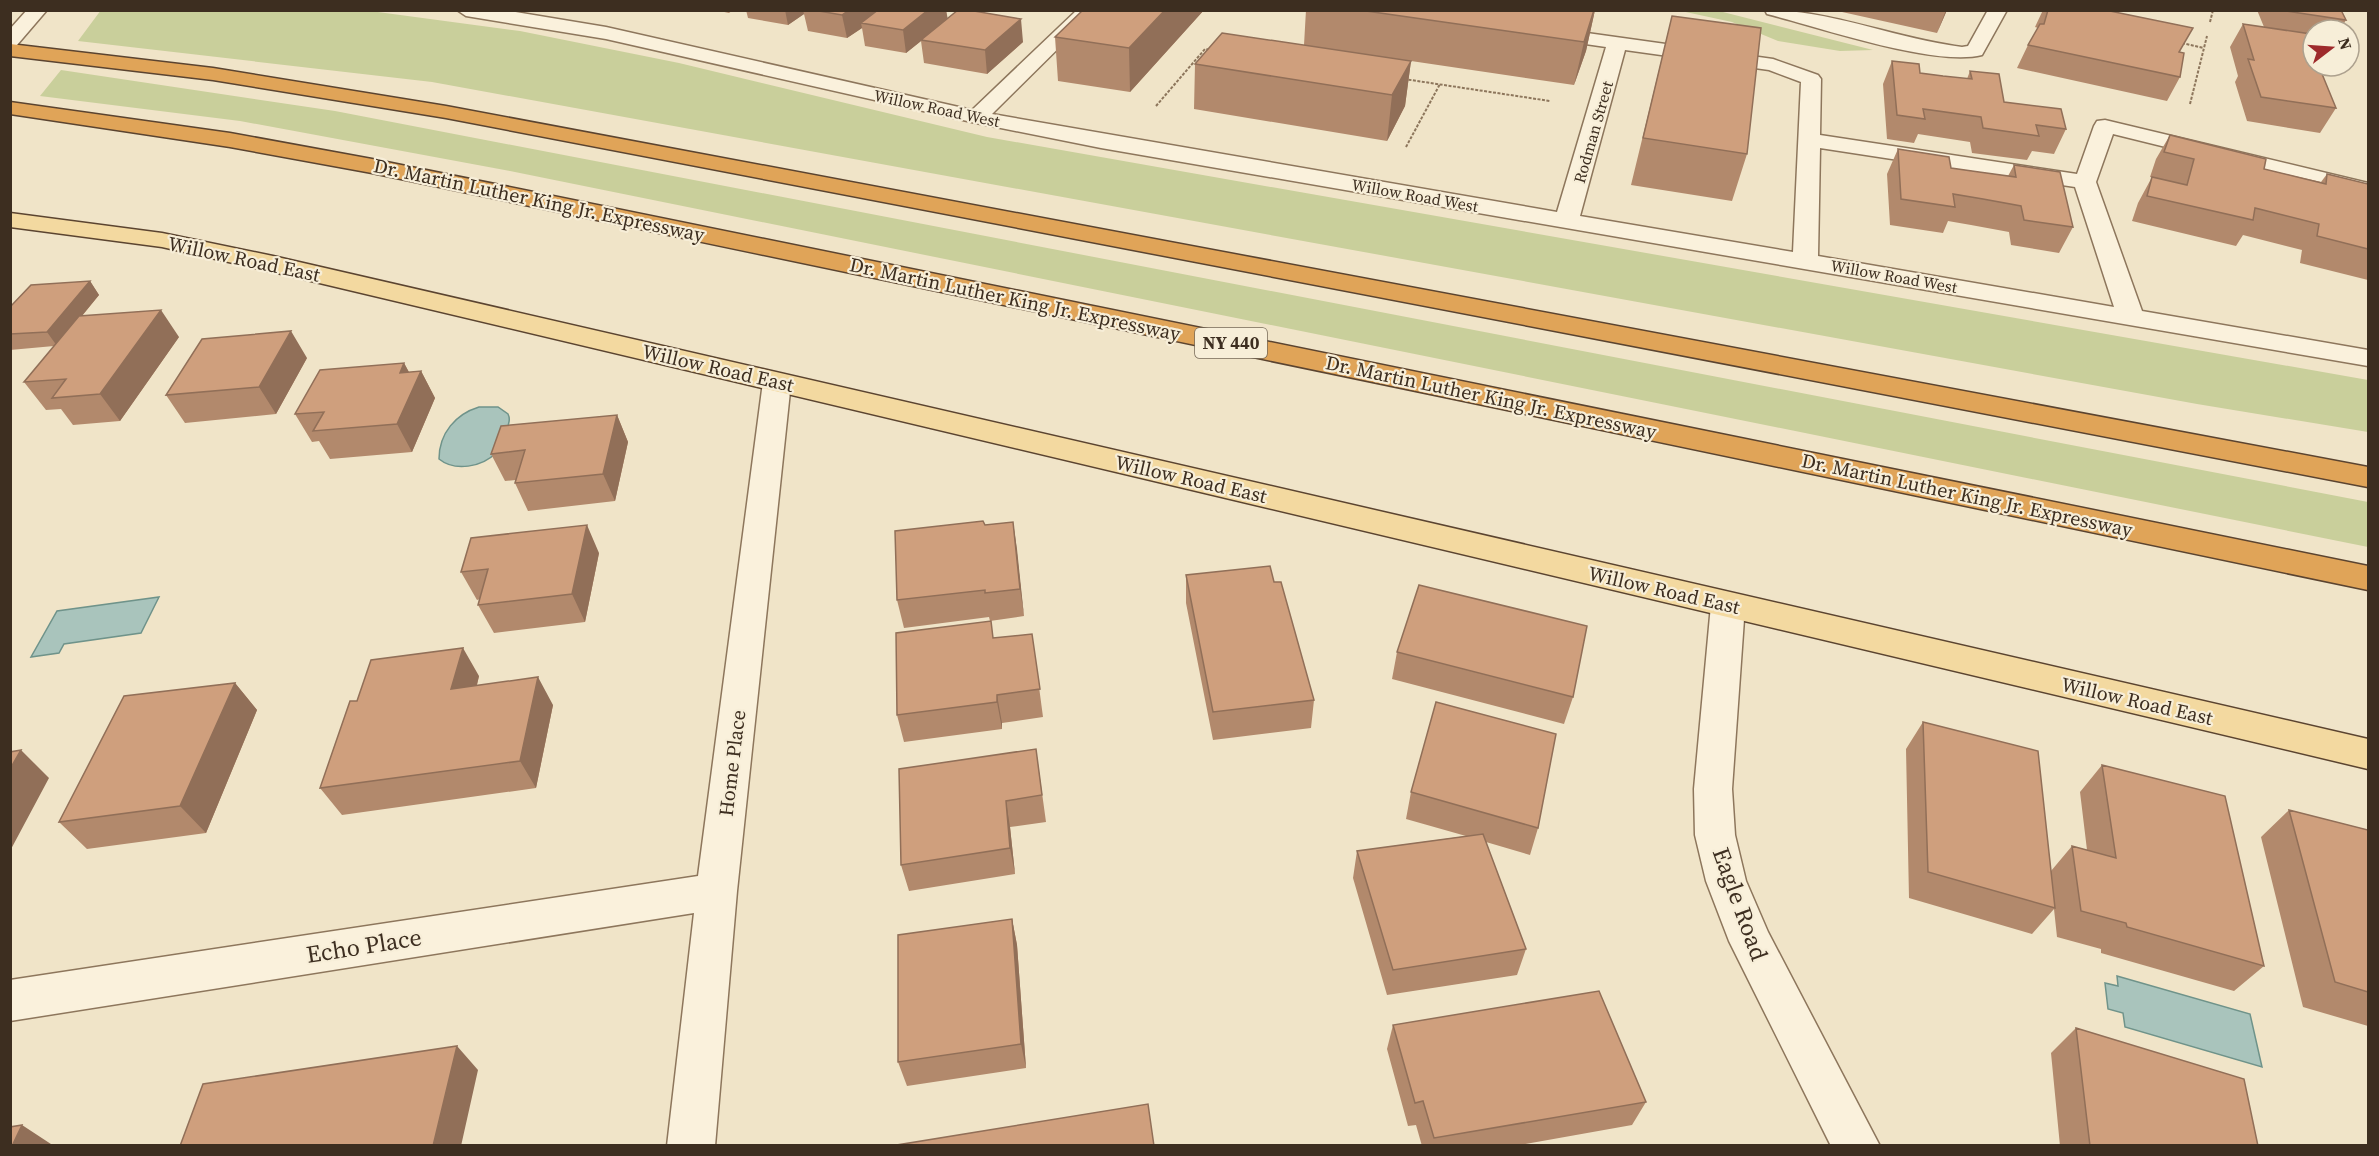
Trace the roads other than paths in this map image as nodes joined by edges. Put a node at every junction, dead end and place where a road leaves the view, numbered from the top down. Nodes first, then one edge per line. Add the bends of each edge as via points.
1 (38, 10) edge
2 (466, 10) edge
3 (1088, 10) edge
4 (1774, 10) edge
5 (1998, 10) edge
6 (1524, 31) edge
7 (10, 41) edge
8 (1617, 43) junction
9 (10, 50) edge
10 (10, 108) edge
11 (976, 117) junction
12 (1808, 140) junction
13 (2085, 182) junction
14 (2368, 190) edge
15 (10, 220) edge
16 (1567, 220) junction
17 (1805, 261) junction
18 (2131, 317) junction
19 (2368, 358) edge
20 (777, 382) junction
21 (2368, 477) edge
22 (2368, 578) edge
23 (1728, 605) junction
24 (2368, 754) edge
25 (717, 891) junction
26 (10, 1001) edge
27 (691, 1146) edge
28 (1856, 1146) edge

1 - 7 street
2 - 11 street, Willow Road West via 673,47
3 - 11 street
4 - 5 street via 1922,48 1962,53 1975,51
6 - 8 street
8 - 12 street via 1773,65 1811,79
8 - 16 street, Rodman Street
9 - 21 highway via 301,87 446,112
10 - 22 highway, Dr. Martin Luther King Jr. Expressway / NY 440 via 372,165
11 - 16 street, Willow Road West
12 - 13 street
12 - 17 street
13 - 14 street via 2105,126
13 - 18 street
15 - 20 main road, Willow Road East via 162,240
16 - 17 street, Willow Road West
17 - 18 street, Willow Road West
18 - 19 street, Willow Road West
20 - 23 main road, Willow Road East
20 - 25 street, Home Place
23 - 24 main road, Willow Road East
23 - 28 street, Eagle Road via 1713,789 1714,835 1726,881 1750,941
25 - 26 street, Echo Place
25 - 27 street, Home Place

